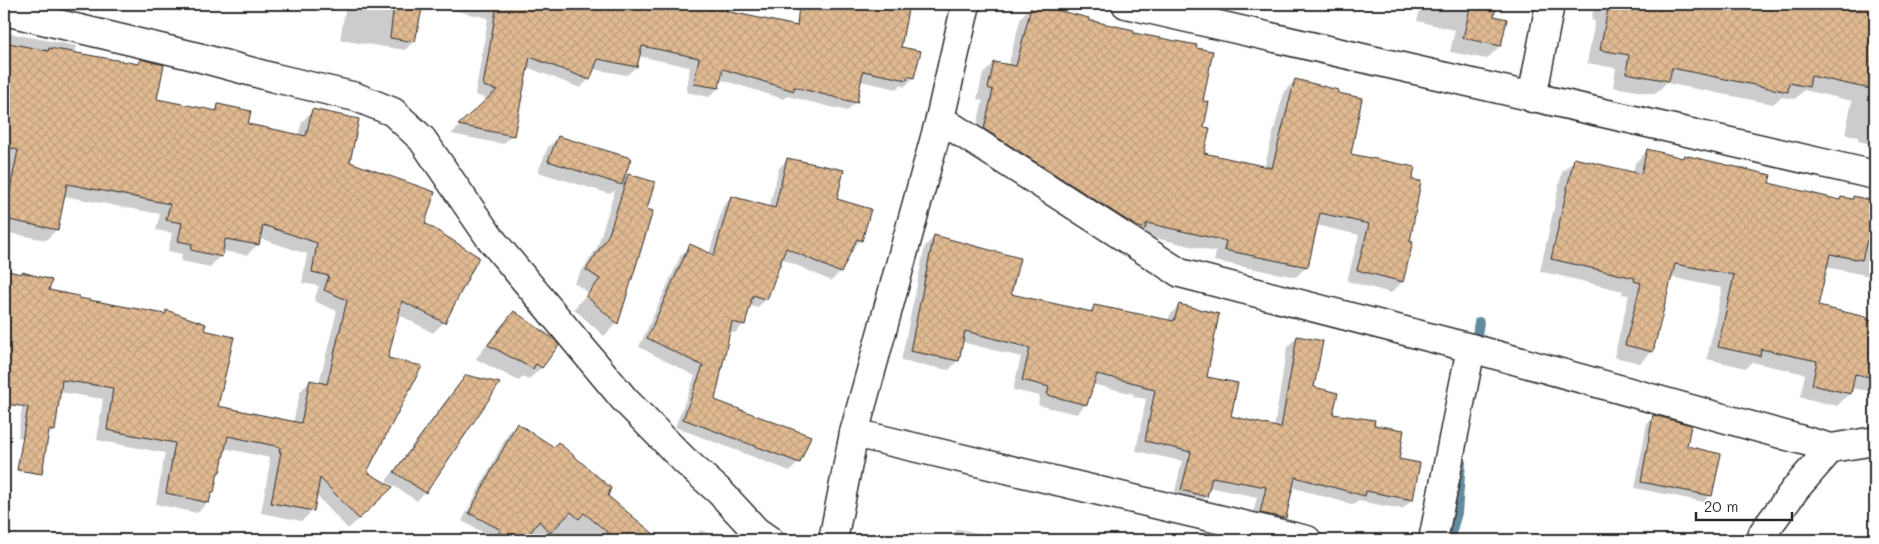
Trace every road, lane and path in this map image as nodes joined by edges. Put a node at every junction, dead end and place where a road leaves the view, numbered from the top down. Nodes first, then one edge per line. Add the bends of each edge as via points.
1 (966, 4) edge
2 (1126, 4) edge
3 (1550, 4) edge
4 (4, 10) edge
5 (1532, 98) junction
6 (940, 119) junction
7 (1875, 176) edge
8 (1471, 348) junction
9 (854, 433) junction
10 (1875, 441) edge
11 (1830, 448) junction
12 (769, 540) edge
13 (833, 540) edge
14 (1307, 540) edge
15 (1433, 540) edge
16 (1761, 540) edge

1 - 6 street
2 - 5 street
3 - 5 street
4 - 12 street via 356,97 392,112 422,139 490,238 624,400 756,531
5 - 7 street
6 - 8 street via 1180,273
6 - 9 street
8 - 11 street
8 - 15 street
9 - 13 street
9 - 14 street
10 - 11 street
11 - 16 street via 1796,488

